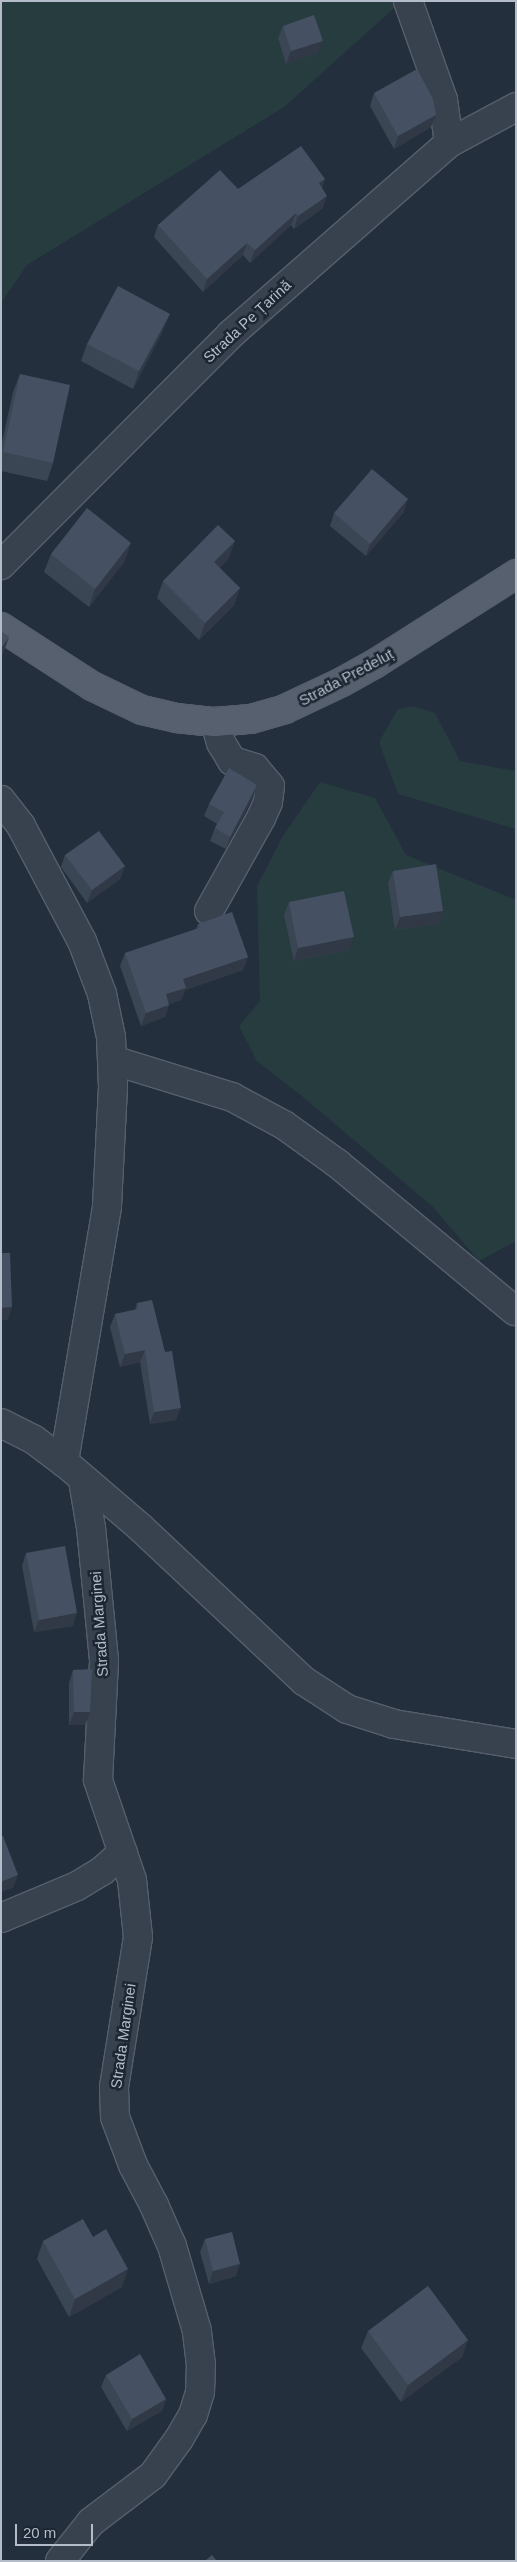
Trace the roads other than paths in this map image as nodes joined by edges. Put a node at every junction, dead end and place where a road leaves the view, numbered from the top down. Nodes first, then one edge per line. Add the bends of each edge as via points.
1 (408, 1) edge
2 (516, 107) edge
3 (449, 143) junction
4 (1, 565) edge
5 (516, 574) edge
6 (1, 627) edge
7 (215, 722) junction
8 (1, 800) edge
9 (209, 911) dead end
10 (112, 1060) junction
11 (515, 1311) edge
12 (1, 1423) edge
13 (73, 1471) junction
14 (516, 1744) edge
15 (123, 1852) junction
16 (1, 1918) edge
17 (60, 2561) edge

1 - 3 street via 443,100
2 - 3 street, Strada Pe Țarină
3 - 4 street, Strada Pe Țarină via 231,334
5 - 7 main road, Strada Predeluț via 376,664 316,696 250,719
6 - 7 main road, Strada Predeluț via 114,699 176,718
7 - 9 street via 221,743 232,761 255,768 270,786 261,818
8 - 10 street, Strada Marginei via 21,826 82,941 102,994 112,1037
10 - 11 street via 232,1097 284,1125 338,1164
10 - 13 street, Strada Marginei via 107,1208
12 - 13 street via 33,1439
13 - 14 street via 141,1528 304,1681 347,1709 394,1724
13 - 15 street, Strada Marginei via 91,1528 104,1660 98,1780
15 - 16 street via 102,1871 77,1886
15 - 17 street, Strada Marginei via 132,1880 138,1937 114,2087 115,2118 133,2165 172,2246 197,2331 200,2392 193,2415 153,2475 91,2522

